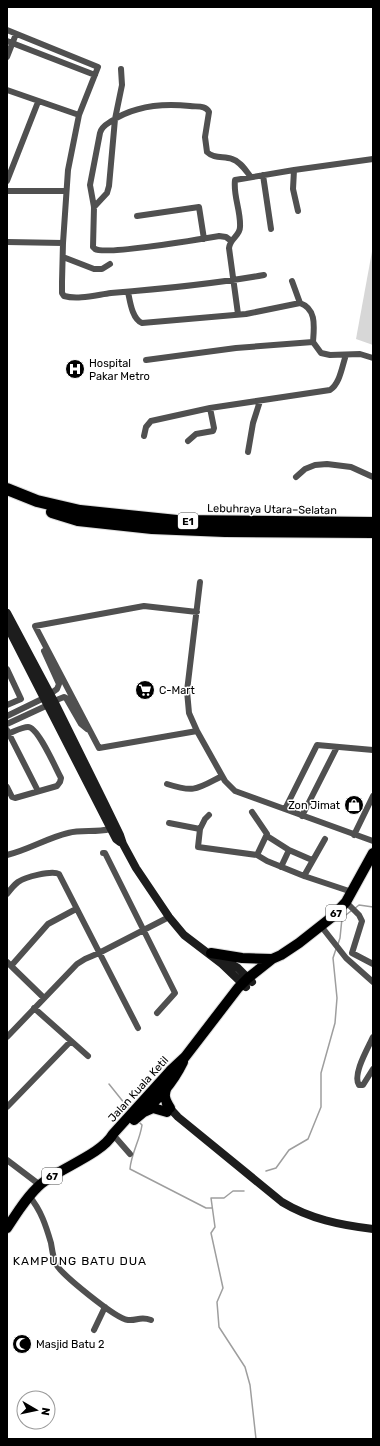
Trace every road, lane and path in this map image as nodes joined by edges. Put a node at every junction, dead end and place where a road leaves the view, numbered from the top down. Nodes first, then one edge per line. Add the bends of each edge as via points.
1 (7, 30) edge
2 (16, 34) junction
3 (10, 42) edge
4 (7, 57) edge
5 (121, 69) dead end
6 (95, 75) junction
7 (7, 90) edge
8 (38, 102) junction
9 (79, 115) junction
10 (115, 119) junction
11 (373, 159) edge
12 (294, 170) junction
13 (262, 175) junction
14 (251, 177) junction
15 (7, 181) edge
16 (7, 191) edge
17 (66, 191) junction
18 (94, 207) junction
19 (298, 211) dead end
20 (137, 216) dead end
21 (270, 229) dead end
22 (204, 238) junction
23 (230, 240) junction
24 (7, 242) edge
25 (63, 243) junction
26 (63, 257) junction
27 (110, 264) dead end
28 (264, 275) dead end
29 (233, 280) junction
30 (292, 281) dead end
31 (128, 292) junction
32 (300, 303) junction
33 (238, 314) junction
34 (313, 342) junction
35 (346, 355) junction
36 (373, 358) edge
37 (146, 360) dead end
38 (260, 401) junction
39 (210, 408) junction
40 (144, 436) dead end
41 (188, 441) dead end
42 (248, 452) dead end
43 (296, 477) dead end
44 (373, 477) edge
45 (7, 489) edge
46 (7, 498) edge
47 (373, 523) edge
48 (373, 532) edge
49 (200, 582) dead end
50 (196, 612) junction
51 (7, 613) edge
52 (7, 626) edge
53 (40, 636) junction
54 (7, 669) edge
55 (49, 700) junction
56 (7, 705) edge
57 (7, 716) edge
58 (7, 724) edge
59 (90, 731) junction
60 (8, 732) edge
61 (197, 732) junction
62 (337, 747) junction
63 (373, 750) edge
64 (222, 776) junction
65 (168, 784) dead end
66 (7, 787) edge
67 (38, 791) junction
68 (373, 796) edge
69 (285, 809) junction
70 (252, 812) dead end
71 (209, 815) dead end
72 (302, 816) junction
73 (169, 824) dead end
74 (110, 829) junction
75 (200, 829) junction
76 (354, 835) junction
77 (267, 836) junction
78 (325, 839) dead end
79 (373, 841) edge
80 (123, 844) junction
81 (289, 850) junction
82 (103, 853) dead end
83 (373, 854) edge
84 (257, 855) junction
85 (7, 856) edge
86 (312, 860) junction
87 (281, 867) junction
88 (304, 876) junction
89 (352, 892) junction
90 (7, 894) edge
91 (349, 904) junction
92 (76, 909) junction
93 (169, 917) junction
94 (321, 926) junction
95 (143, 930) junction
96 (201, 948) junction
97 (99, 953) junction
98 (352, 953) junction
99 (211, 954) junction
100 (345, 956) junction
101 (276, 957) junction
102 (9, 964) edge
103 (373, 964) edge
104 (247, 982) junction
105 (373, 982) edge
106 (44, 998) junction
107 (34, 1008) junction
108 (158, 1013) dead end
109 (138, 1028) dead end
110 (8, 1033) edge
111 (373, 1037) edge
112 (71, 1041) junction
113 (88, 1056) dead end
114 (185, 1057) junction
115 (373, 1069) edge
116 (167, 1087) junction
117 (153, 1097) junction
118 (7, 1107) edge
119 (168, 1110) junction
120 (139, 1113) junction
121 (113, 1139) junction
122 (130, 1154) dead end
123 (7, 1160) edge
124 (40, 1185) junction
125 (29, 1196) junction
126 (7, 1228) edge
127 (373, 1229) edge
128 (105, 1307) junction
129 (151, 1320) dead end
130 (94, 1330) dead end

1 - 2 street
2 - 3 street
2 - 6 street via 98,67
3 - 4 street
3 - 6 street
5 - 10 street via 121,94
6 - 9 street
7 - 8 street
8 - 9 street
8 - 15 street
9 - 17 street
10 - 14 street via 135,110 158,105 206,108 209,112 205,137 207,152 213,156 235,160
10 - 18 street via 108,190
10 - 18 street via 102,128 100,133 90,185
11 - 12 street
12 - 13 street
12 - 19 street via 293,189
13 - 14 street
13 - 21 street
14 - 23 street via 235,180 234,193 240,227 239,233
16 - 17 street
17 - 25 street
18 - 22 street via 93,247 97,251
20 - 22 street via 199,208
22 - 23 street via 223,236
23 - 29 street
24 - 25 street
25 - 26 street
26 - 27 street via 98,270
26 - 31 street via 64,296
28 - 29 street
29 - 31 street
29 - 33 street
30 - 32 street
31 - 33 street via 134,314 142,323
32 - 33 street
32 - 34 street via 312,314
34 - 35 street via 321,353
34 - 37 street via 236,348
35 - 36 street via 360,354
35 - 38 street via 332,389
38 - 39 street
38 - 42 street
39 - 40 street via 151,421
39 - 41 street via 213,431 196,434
43 - 44 street via 310,467 327,464 351,467
45 - 47 highway, Lebuhraya Utara–Selatan / E1 via 37,501 80,511 170,520
46 - 48 highway, Lebuhraya Utara–Selatan / E1 via 78,520 152,528
49 - 50 street
50 - 53 street via 140,607 35,626
50 - 61 street via 187,691 189,713
51 - 55 main road
52 - 55 main road
53 - 55 street via 41,644 59,684
53 - 59 street
54 - 56 street via 21,699
55 - 57 street
55 - 58 street
55 - 59 street via 66,698 81,724
55 - 74 main road
55 - 80 main road via 107,808
59 - 61 street via 99,748
60 - 67 street
60 - 67 street via 28,727 33,729 39,735 61,778 57,786
61 - 64 street
62 - 63 street
62 - 69 street via 317,745
62 - 72 street
64 - 65 street via 194,790
64 - 69 street via 235,791
66 - 67 street via 15,798
68 - 76 street
69 - 72 street
70 - 77 street
71 - 75 street
72 - 76 street
73 - 75 street
74 - 80 main road via 116,839
74 - 85 street via 100,832 67,833
75 - 84 street via 198,847
76 - 79 street
77 - 81 street
77 - 84 street
78 - 86 street
80 - 93 main road
81 - 86 street
81 - 87 street
82 - 95 street
83 - 89 main road, Jalan Kuala Ketil / 67
84 - 87 street
86 - 88 street
87 - 88 street
88 - 89 street
89 - 91 main road, Jalan Kuala Ketil / 67
90 - 92 street via 25,878 56,873 59,874
91 - 94 main road, Jalan Kuala Ketil / 67
91 - 98 street via 359,915 362,923
92 - 97 street
92 - 102 street via 48,924
93 - 95 street
93 - 96 main road via 184,935
94 - 100 street
94 - 101 main road, Jalan Kuala Ketil / 67
95 - 97 street
95 - 108 street via 175,994
96 - 99 main road
96 - 104 main road
97 - 106 street via 77,964
97 - 109 street
98 - 100 street
98 - 103 street
99 - 101 main road via 242,958
99 - 104 main road via 238,968
100 - 105 street
101 - 104 main road, Jalan Kuala Ketil / 67 via 279,958
102 - 106 street
104 - 114 main road, Jalan Kuala Ketil / 67 via 221,1010
106 - 107 street
107 - 110 street
107 - 112 street
111 - 115 street via 358,1074 359,1085 363,1085
112 - 113 street
112 - 118 street
114 - 116 main road, Jalan Kuala Ketil / 67 via 176,1076
114 - 117 main road, Jalan Kuala Ketil / 67 via 170,1071
116 - 117 main road, Jalan Kuala Ketil / 67
116 - 119 main road via 164,1097
117 - 119 main road
117 - 120 main road, Jalan Kuala Ketil / 67
119 - 120 main road via 153,1108
119 - 127 main road via 282,1202 317,1219
120 - 121 main road, Jalan Kuala Ketil / 67 via 113,1134
121 - 122 street
121 - 124 main road, Jalan Kuala Ketil / 67
123 - 124 street
124 - 125 main road, Jalan Kuala Ketil / 67
125 - 126 main road, Jalan Kuala Ketil / 67
125 - 128 street via 42,1214 55,1263
128 - 129 street via 115,1315 128,1320
128 - 130 street

